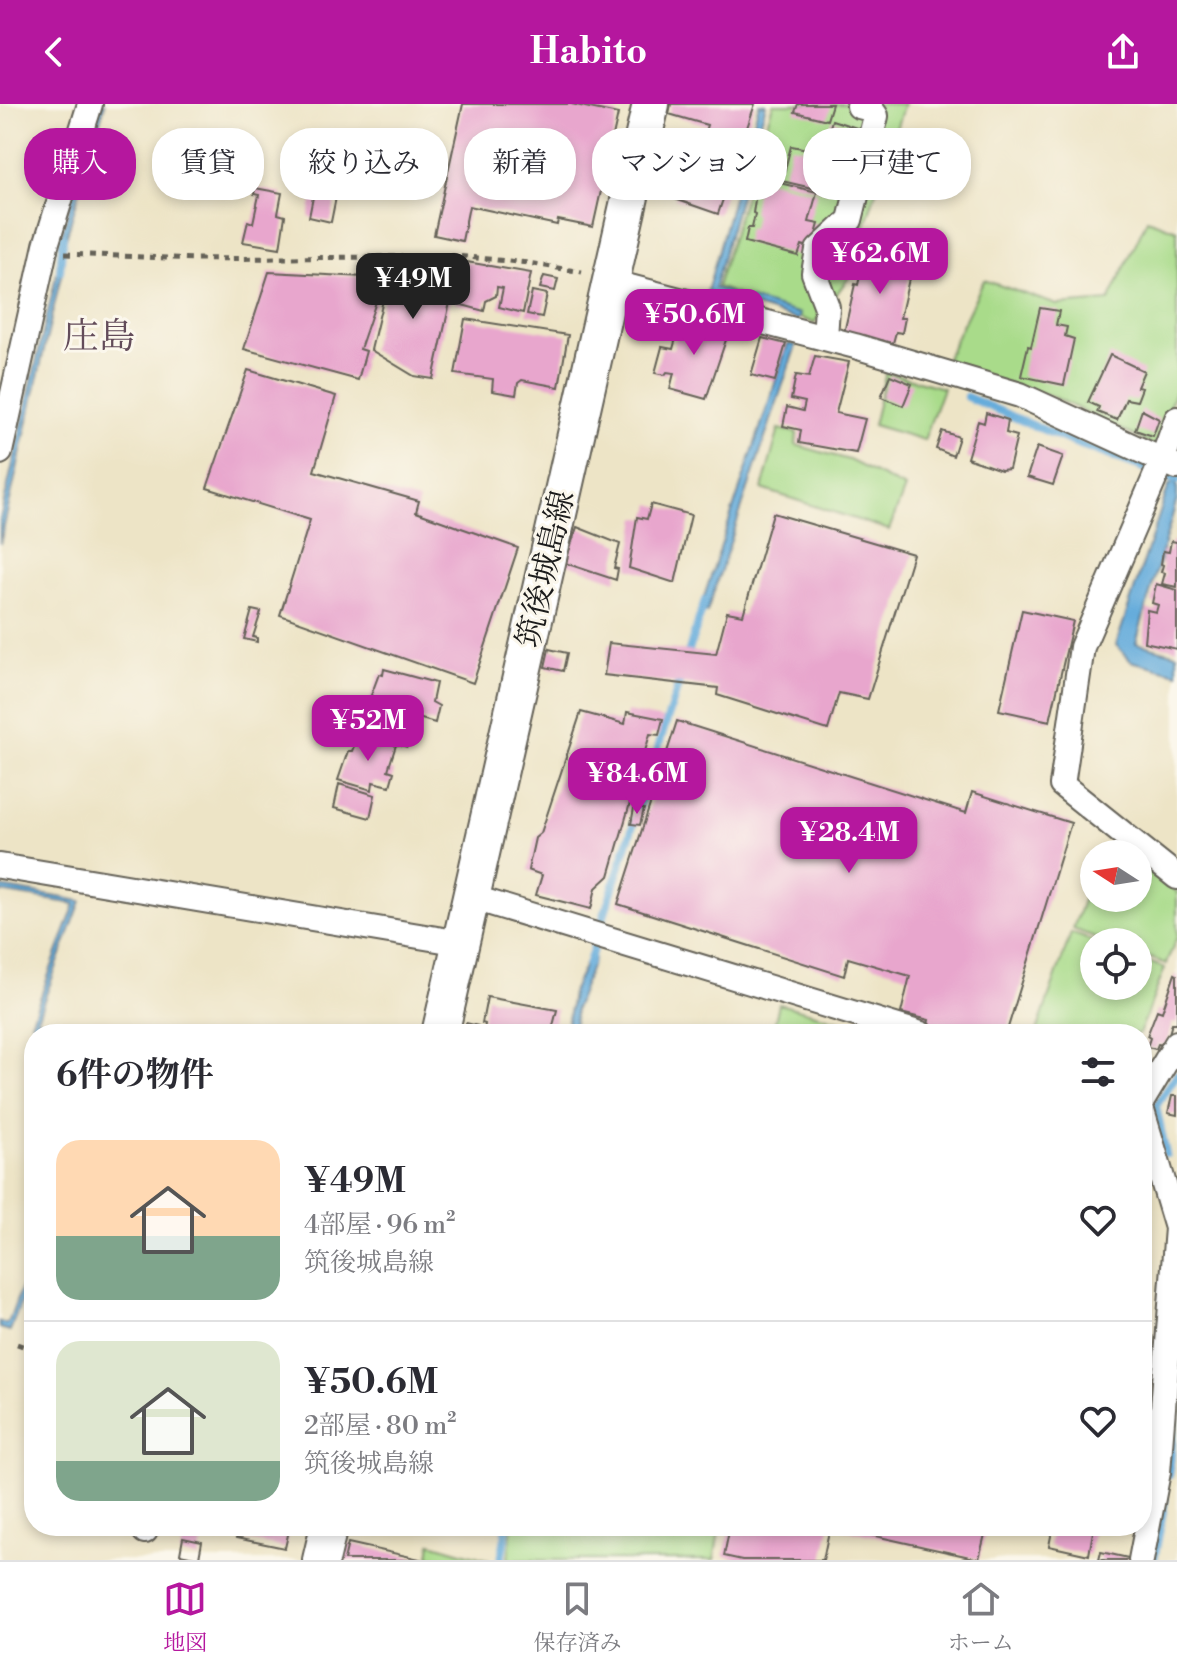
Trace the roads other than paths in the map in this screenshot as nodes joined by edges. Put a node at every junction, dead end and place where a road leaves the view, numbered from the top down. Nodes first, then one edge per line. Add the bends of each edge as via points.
1 (90, 104) edge
2 (651, 104) edge
3 (859, 106) dead end
4 (611, 280) junction
5 (825, 338) junction
6 (1177, 419) edge
7 (0, 452) edge
8 (1169, 464) edge
9 (0, 866) edge
10 (1177, 877) edge
11 (471, 897) junction
12 (461, 943) junction
13 (442, 1024) edge
14 (888, 1024) edge
15 (1177, 1043) edge
16 (1152, 1084) edge
17 (1152, 1144) edge
18 (1152, 1489) edge
19 (327, 1536) edge
20 (1144, 1536) edge
21 (321, 1560) edge
22 (1141, 1560) edge

1 - 7 street via 44,253
2 - 4 main road, 筑後城島線
3 - 5 street via 876,116 850,220 818,250 814,273 827,307
4 - 5 street
4 - 11 main road, 筑後城島線
5 - 8 street via 1020,395
6 - 8 street
8 - 10 street via 1082,647 1062,785
9 - 12 street
11 - 12 main road, 筑後城島線
11 - 14 street
12 - 13 main road, 筑後城島線
15 - 16 street
17 - 18 street via 1177,1228 1158,1472
19 - 21 main road
20 - 22 street

